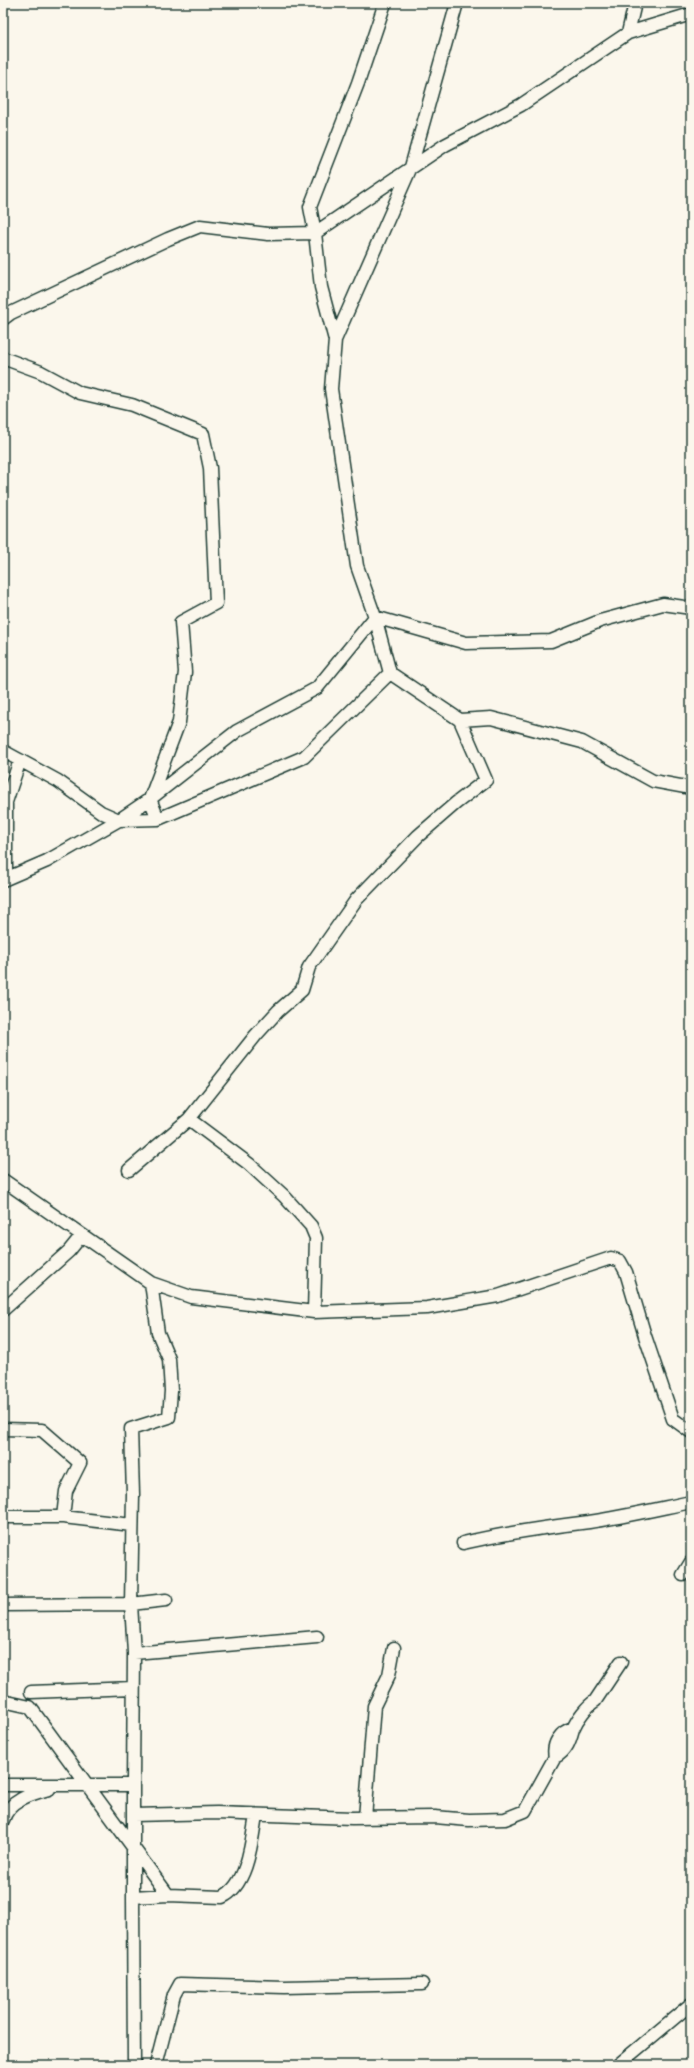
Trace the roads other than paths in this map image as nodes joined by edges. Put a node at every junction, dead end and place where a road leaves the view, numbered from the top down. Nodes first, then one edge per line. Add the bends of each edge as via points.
1 (385, 3) edge
2 (457, 3) edge
3 (635, 3) edge
4 (691, 14) edge
5 (628, 33) junction
6 (411, 167) junction
7 (315, 233) junction
8 (3, 319) edge
9 (335, 340) junction
10 (3, 358) edge
11 (691, 608) edge
12 (375, 617) junction
13 (390, 673) junction
14 (460, 720) junction
15 (3, 751) edge
16 (20, 760) junction
17 (691, 788) edge
18 (150, 799) junction
19 (158, 819) junction
20 (119, 820) junction
21 (4, 880) edge
22 (189, 1119) junction
23 (129, 1170) dead end
24 (3, 1180) edge
25 (82, 1235) junction
26 (151, 1283) junction
27 (3, 1310) edge
28 (314, 1312) junction
29 (3, 1429) edge
30 (691, 1432) edge
31 (691, 1502) edge
32 (3, 1517) edge
33 (63, 1517) junction
34 (132, 1525) junction
35 (463, 1543) dead end
36 (691, 1562) edge
37 (682, 1574) dead end
38 (166, 1600) dead end
39 (130, 1604) junction
40 (3, 1605) edge
41 (317, 1637) dead end
42 (394, 1648) dead end
43 (134, 1653) junction
44 (621, 1662) dead end
45 (133, 1688) junction
46 (31, 1692) dead end
47 (3, 1701) edge
48 (3, 1785) edge
49 (61, 1785) junction
50 (133, 1785) junction
51 (88, 1786) junction
52 (133, 1815) junction
53 (256, 1815) junction
54 (365, 1818) junction
55 (3, 1820) edge
56 (134, 1849) junction
57 (168, 1895) junction
58 (133, 1897) junction
59 (422, 1984) dead end
60 (691, 2004) edge
61 (134, 2065) edge
62 (156, 2065) edge
63 (618, 2065) edge

1 - 7 street via 358,83 310,207
2 - 6 street
3 - 5 street
4 - 5 street
5 - 6 street via 521,105 445,145
6 - 7 street
6 - 9 street
7 - 8 street via 268,234 200,226 142,251
7 - 9 street via 322,287
9 - 12 street via 331,389 357,566
10 - 18 street via 41,372 80,393 132,405 203,434 210,468 216,604 181,622 185,672 179,722
11 - 12 street via 663,604 600,621 551,641 466,643
12 - 13 street
12 - 18 street via 317,688 237,731
13 - 14 street
13 - 19 street via 304,757
14 - 17 street via 491,718 582,742 652,781
14 - 22 street via 486,780 418,836 356,900 310,967 302,990 256,1035
15 - 16 street
16 - 20 street via 58,781 101,812
16 - 21 street via 6,802
18 - 19 street
18 - 20 street
19 - 20 street
20 - 21 street via 47,862
22 - 23 street
22 - 28 street via 249,1164 284,1196 311,1226 316,1238
24 - 25 street
25 - 26 street
25 - 27 street via 69,1251
26 - 28 street via 191,1297
26 - 34 street via 158,1333 169,1359 171,1391 169,1416 131,1429
28 - 30 street via 427,1308 498,1296 611,1258 620,1261 626,1272 673,1419
29 - 33 street via 42,1430 80,1463 66,1491
31 - 35 street
32 - 33 street
33 - 34 street
34 - 39 street
36 - 37 street
38 - 39 street
39 - 40 street
39 - 43 street
41 - 43 street
42 - 54 street via 389,1675 374,1706
43 - 45 street
44 - 54 street via 573,1728 573,1736 556,1757 525,1810 505,1819
45 - 46 street
45 - 50 street
47 - 51 street via 30,1707
48 - 49 street
49 - 51 street
49 - 55 street via 24,1796 5,1812
50 - 51 street
50 - 52 street
51 - 56 street
52 - 53 street
52 - 56 street
53 - 54 street
53 - 57 street via 246,1866 227,1895
56 - 57 street
56 - 58 street
57 - 58 street
58 - 61 street
59 - 62 street via 284,1987 180,1984 174,1995
60 - 63 street

